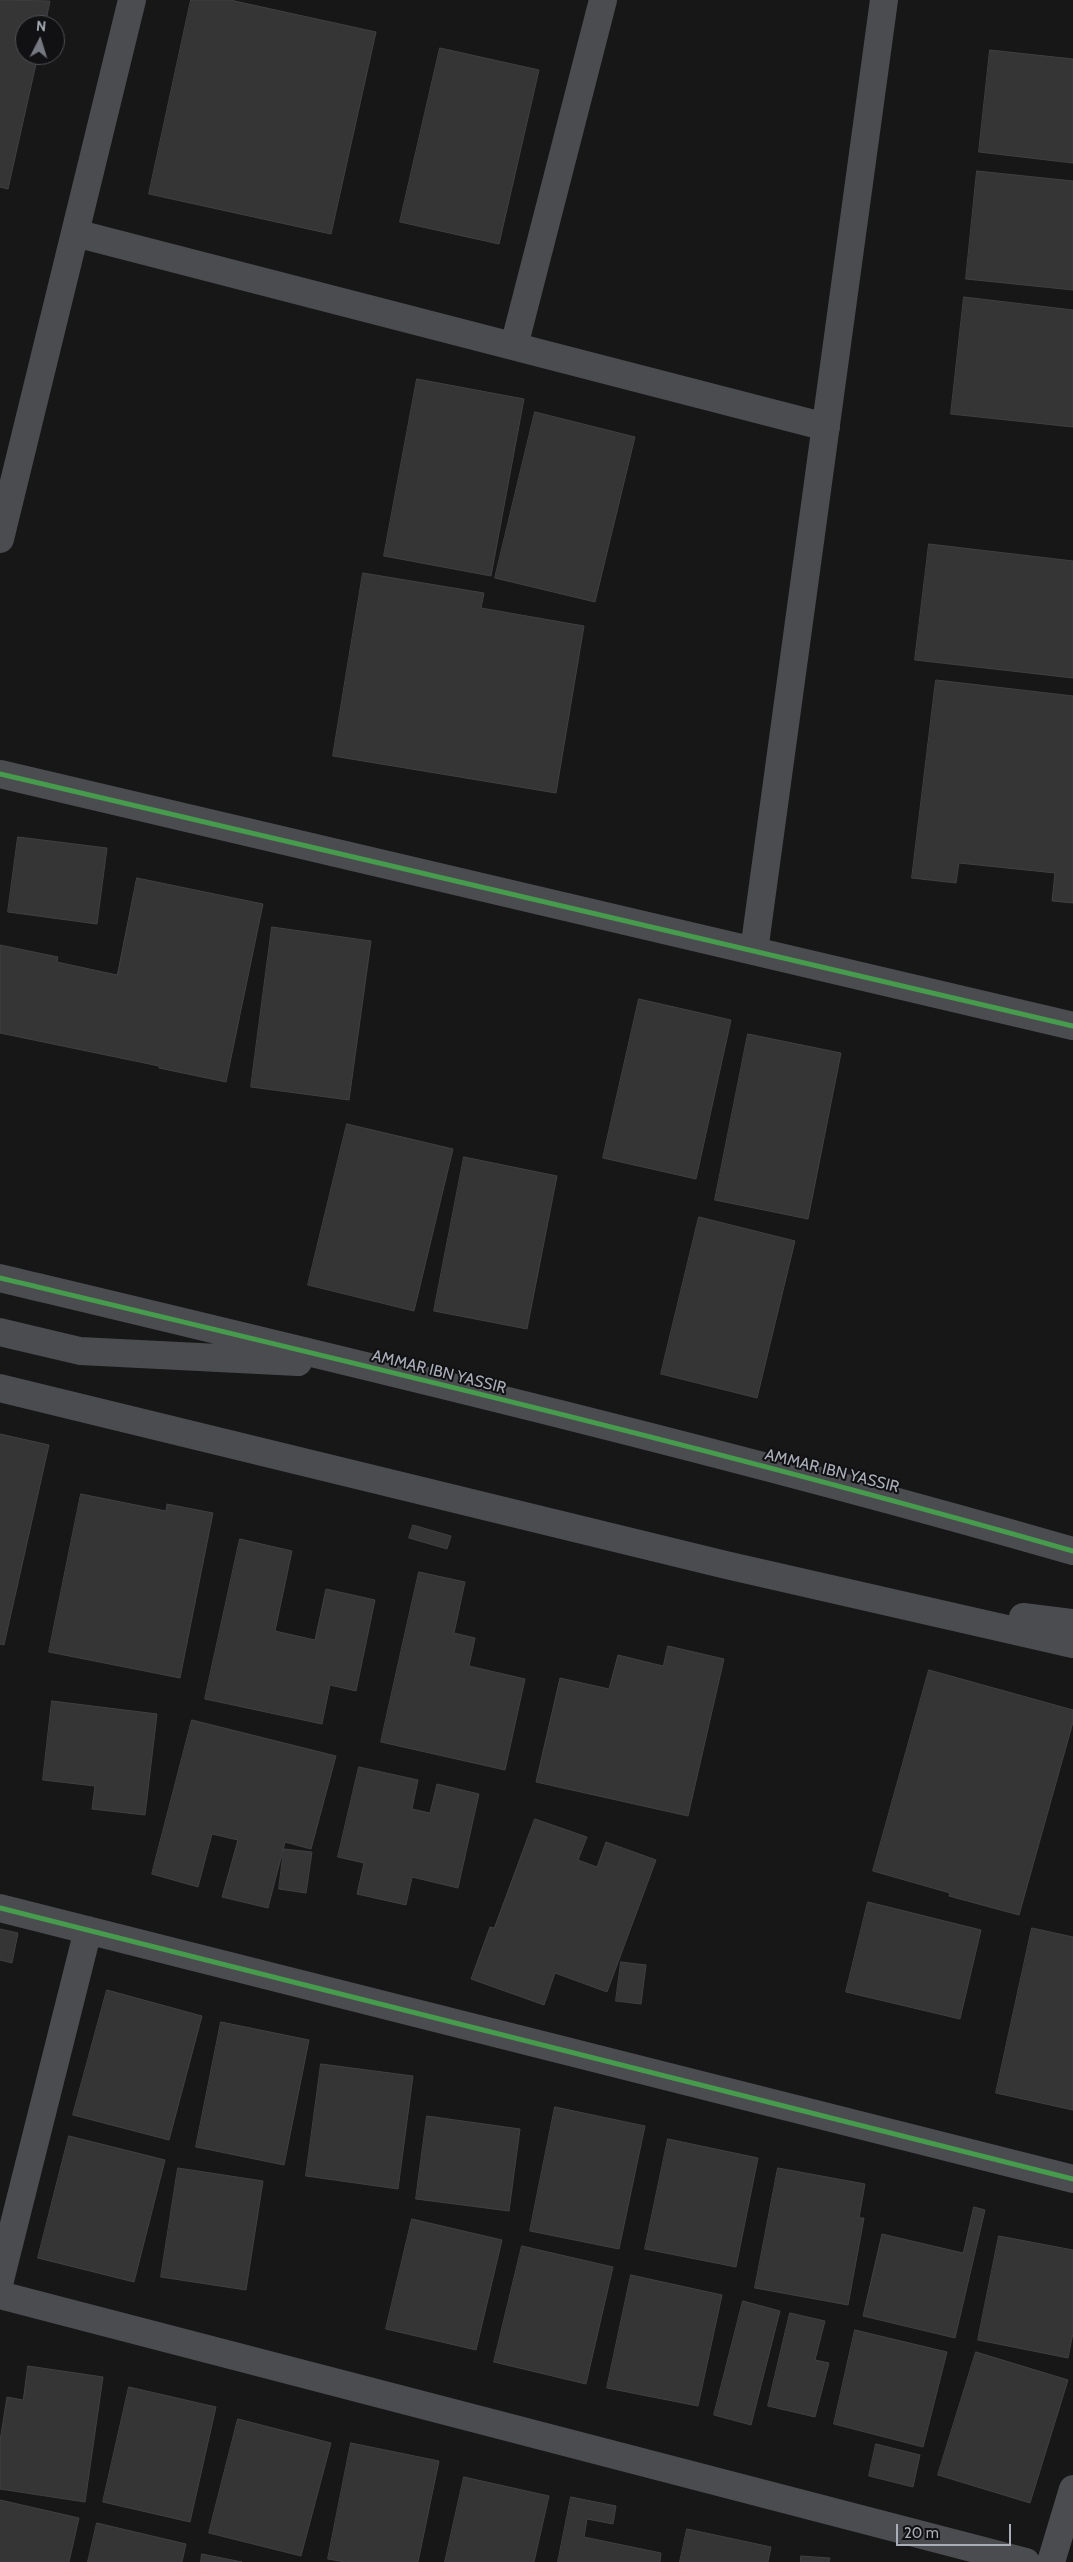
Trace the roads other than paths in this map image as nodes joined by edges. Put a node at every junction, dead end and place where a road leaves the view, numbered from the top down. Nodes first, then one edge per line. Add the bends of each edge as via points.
1 (132, 0) edge
2 (603, 0) edge
3 (884, 0) edge
4 (75, 233) junction
5 (514, 346) junction
6 (826, 427) junction
7 (0, 539) edge
8 (0, 774) edge
9 (754, 951) junction
10 (1073, 1026) edge
11 (0, 1278) edge
12 (0, 1332) edge
13 (362, 1366) junction
14 (0, 1388) edge
15 (1073, 1552) edge
16 (861, 1596) junction
17 (1073, 1623) edge
18 (1073, 1644) edge
19 (0, 1908) edge
20 (88, 1930) junction
21 (1073, 2179) edge
22 (0, 2280) edge
23 (0, 2295) edge
24 (1073, 2489) edge
25 (1026, 2562) edge
26 (1051, 2562) edge

1 - 4 street
2 - 5 street
3 - 6 street
4 - 5 street
4 - 7 street
5 - 6 street
6 - 9 street
8 - 9 street
9 - 10 street
11 - 13 street, AMMAR IBN YASSIR
12 - 13 street via 80,1351
13 - 15 street, AMMAR IBN YASSIR via 888,1498
14 - 16 street via 726,1566
16 - 17 street
16 - 18 street
19 - 20 street
20 - 21 street
20 - 22 street
23 - 25 street
24 - 26 street

